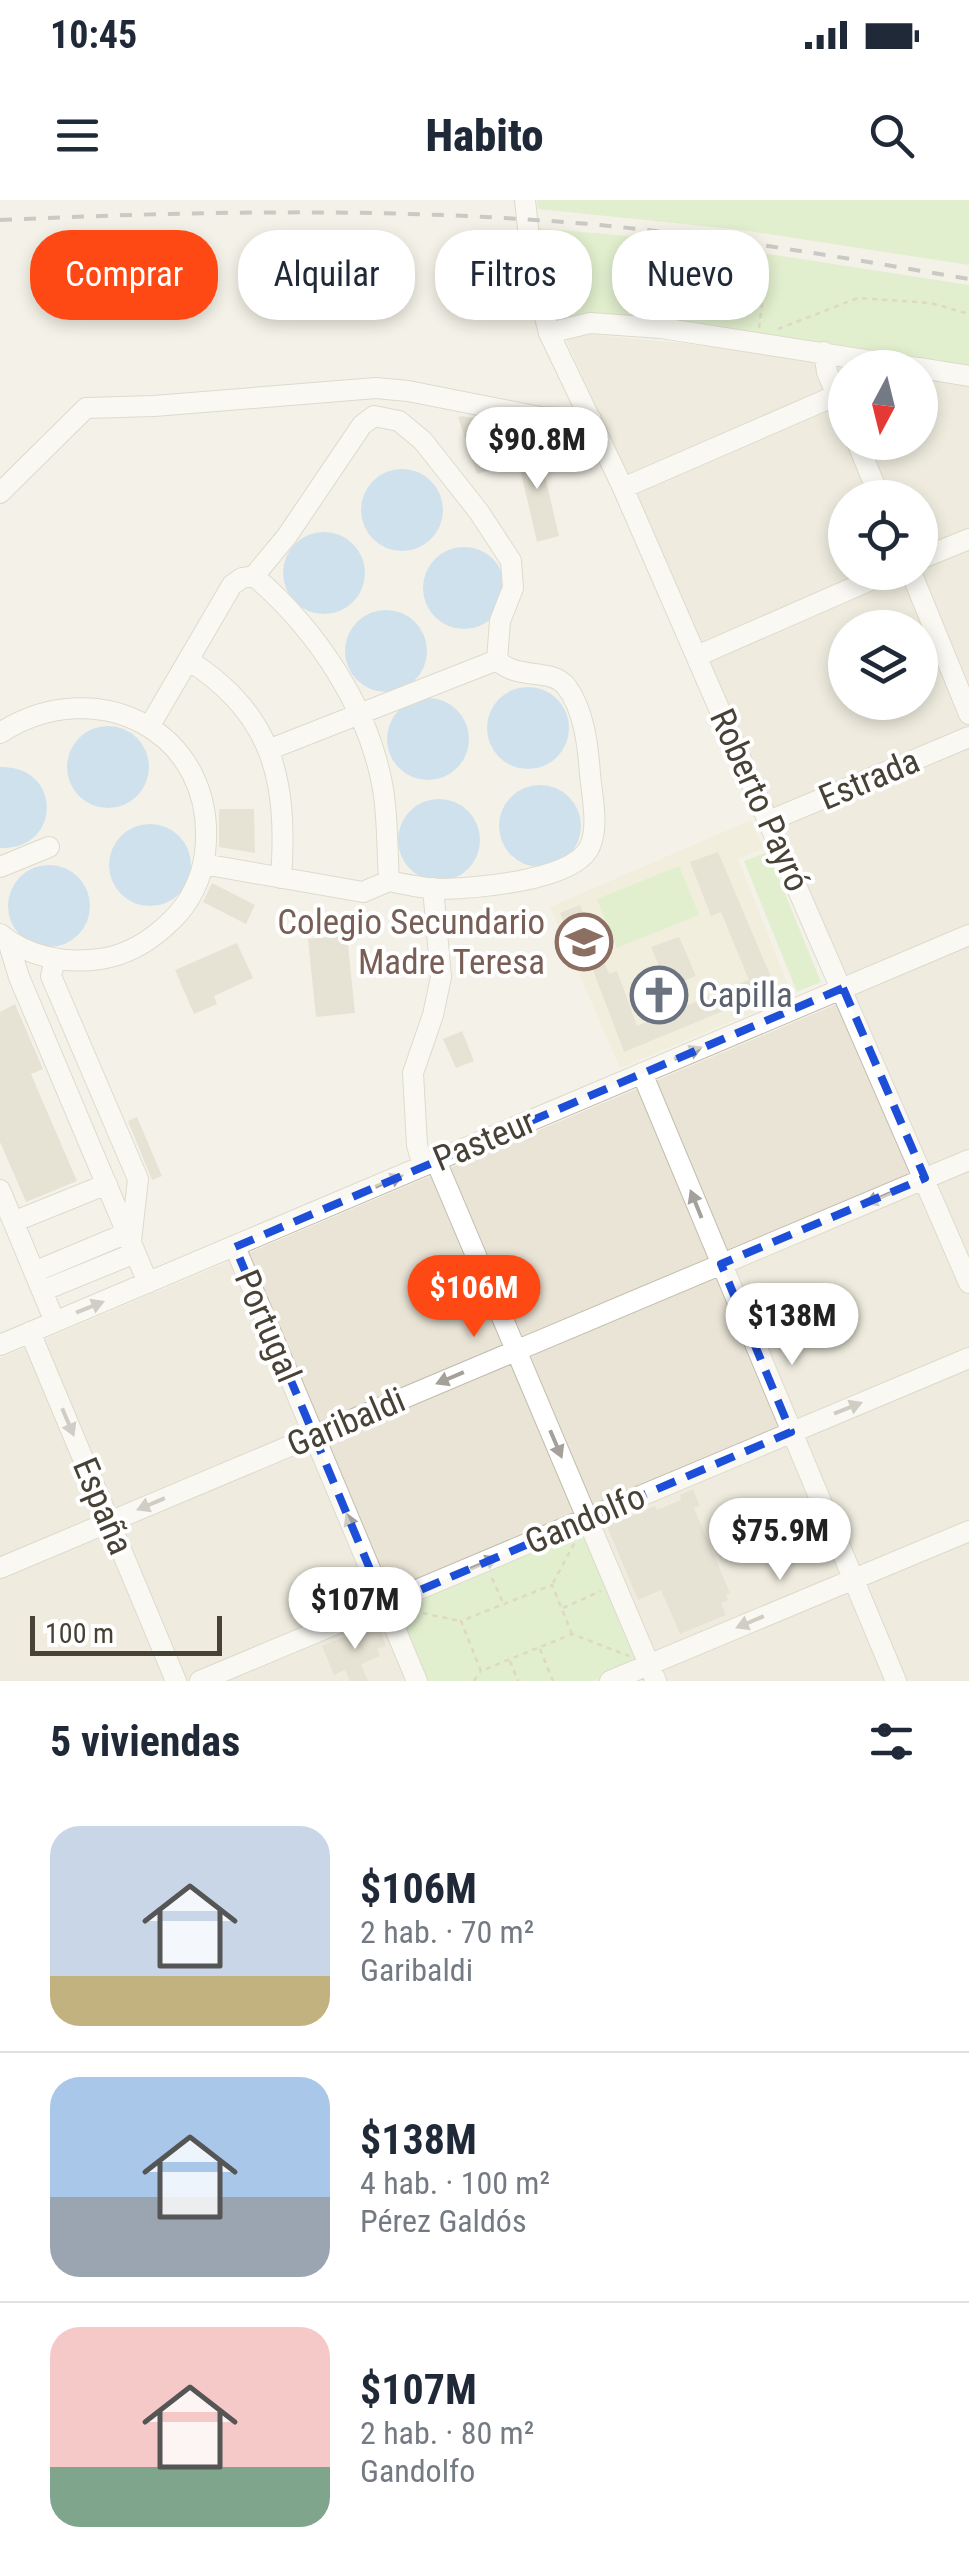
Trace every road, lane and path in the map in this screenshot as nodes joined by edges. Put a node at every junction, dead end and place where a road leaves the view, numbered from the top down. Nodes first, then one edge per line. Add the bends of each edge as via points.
1 (524, 200) edge
2 (969, 314) edge
3 (759, 320) edge
4 (546, 327) junction
5 (768, 331) dead end
6 (774, 331) dead end
7 (824, 352) junction
8 (828, 353) edge
9 (828, 364) edge
10 (938, 371) edge
11 (969, 376) edge
12 (376, 388) junction
13 (828, 409) edge
14 (374, 416) junction
15 (591, 418) junction
16 (623, 488) junction
17 (0, 493) edge
18 (969, 539) edge
19 (938, 552) edge
20 (254, 576) junction
21 (848, 590) edge
22 (918, 590) edge
23 (697, 656) junction
24 (188, 660) junction
25 (497, 660) junction
26 (969, 714) edge
27 (358, 715) junction
28 (149, 727) junction
29 (0, 733) edge
30 (969, 737) edge
31 (268, 750) junction
32 (770, 820) junction
33 (49, 847) dead end
34 (204, 864) junction
35 (0, 867) edge
36 (281, 878) junction
37 (389, 881) junction
38 (432, 888) junction
39 (969, 935) edge
40 (4, 937) edge
41 (55, 959) junction
42 (843, 988) junction
43 (642, 1073) junction
44 (969, 1160) edge
45 (430, 1163) junction
46 (925, 1178) junction
47 (106, 1184) junction
48 (0, 1190) edge
49 (14, 1222) junction
50 (131, 1243) junction
51 (235, 1248) junction
52 (721, 1264) junction
53 (38, 1281) junction
54 (969, 1283) edge
55 (148, 1284) junction
56 (55, 1322) junction
57 (30, 1332) junction
58 (0, 1345) edge
59 (516, 1350) junction
60 (969, 1358) edge
61 (792, 1432) junction
62 (313, 1436) junction
63 (587, 1518) junction
64 (110, 1522) junction
65 (969, 1531) edge
66 (486, 1562) junction
67 (0, 1568) edge
68 (853, 1579) junction
69 (552, 1585) junction
70 (615, 1585) junction
71 (503, 1604) junction
72 (385, 1606) junction
73 (562, 1608) junction
74 (461, 1621) junction
75 (572, 1634) junction
76 (539, 1647) junction
77 (510, 1659) junction
78 (481, 1670) junction
79 (652, 1673) edge
80 (176, 1681) edge
81 (200, 1681) edge
82 (418, 1681) edge
83 (474, 1681) edge
84 (518, 1681) edge
85 (553, 1681) edge
86 (610, 1681) edge
87 (896, 1681) edge

1 - 4 street, Roberto Payró
2 - 6 path via 931,303 858,298
3 - 5 path via 758,330
4 - 7 street via 622,324
4 - 15 street, Roberto Payró
7 - 8 street
7 - 9 street
10 - 11 street
12 - 14 street
12 - 15 street via 540,417
12 - 17 street via 86,408
13 - 16 street
14 - 20 street
14 - 25 street via 400,421 423,440 511,562 513,588 500,621
15 - 16 street, Roberto Payró
16 - 23 street, Roberto Payró
18 - 19 street
20 - 24 street via 232,585
20 - 27 street via 318,644
21 - 23 street
22 - 26 street
23 - 32 street, Roberto Payró
24 - 28 street
24 - 31 street via 240,699
25 - 27 street
25 - 38 street via 522,674 562,681 573,696 588,748 591,843 572,865 549,874
27 - 31 street
27 - 37 street via 384,791
28 - 29 street via 90,706 59,707
28 - 34 street via 182,760 203,802
30 - 32 street, Estrada
31 - 36 street via 281,792
32 - 42 street, Roberto Payró
33 - 35 street
34 - 36 street
34 - 41 street via 179,914 160,933 110,958
36 - 37 street via 363,892
37 - 38 street
38 - 45 street via 441,978 413,1073 417,1144
39 - 42 street, Pasteur
40 - 41 street
40 - 47 street
41 - 50 street via 51,976 138,1179
43 -> 42 street, Pasteur
42 - 46 street, Roberto Payró
43 - 45 street, Pasteur
52 -> 43 street
44 - 46 street, Garibaldi
51 -> 45 street, Pasteur
45 - 59 street
46 -> 52 street, Garibaldi
46 - 54 street, Roberto Payró
47 - 49 street
47 - 50 street
48 - 49 street
49 - 53 street
50 - 53 street
50 - 55 street
51 - 55 street, Pasteur
51 - 62 street, Portugal
52 - 59 street, Garibaldi
52 - 61 street
53 - 56 street
56 -> 55 street, Pasteur
56 - 57 street, Pasteur
57 - 58 street, Pasteur
57 -> 64 street, España
59 -> 62 street, Garibaldi
59 -> 63 street
61 -> 60 street, Gandolfo
61 - 63 street, Gandolfo
61 - 68 street
62 -> 64 street, Garibaldi
72 -> 62 street, Portugal
63 - 66 street, Gandolfo
63 - 69 path
63 - 70 street
64 - 67 street, Garibaldi
64 - 80 street, España
65 - 68 street
66 - 71 path
72 -> 66 street, Gandolfo
68 -> 79 street
68 - 87 street
69 - 71 path
69 - 73 path
70 - 73 path
70 - 79 street
71 - 74 path
72 - 74 path
72 - 81 street, Gandolfo
72 - 82 street, Portugal
73 - 75 path
74 - 78 path
75 - 76 path
75 - 79 path
76 - 77 path
76 - 85 path
77 - 78 path
77 - 84 path
78 - 83 path
79 - 86 street

